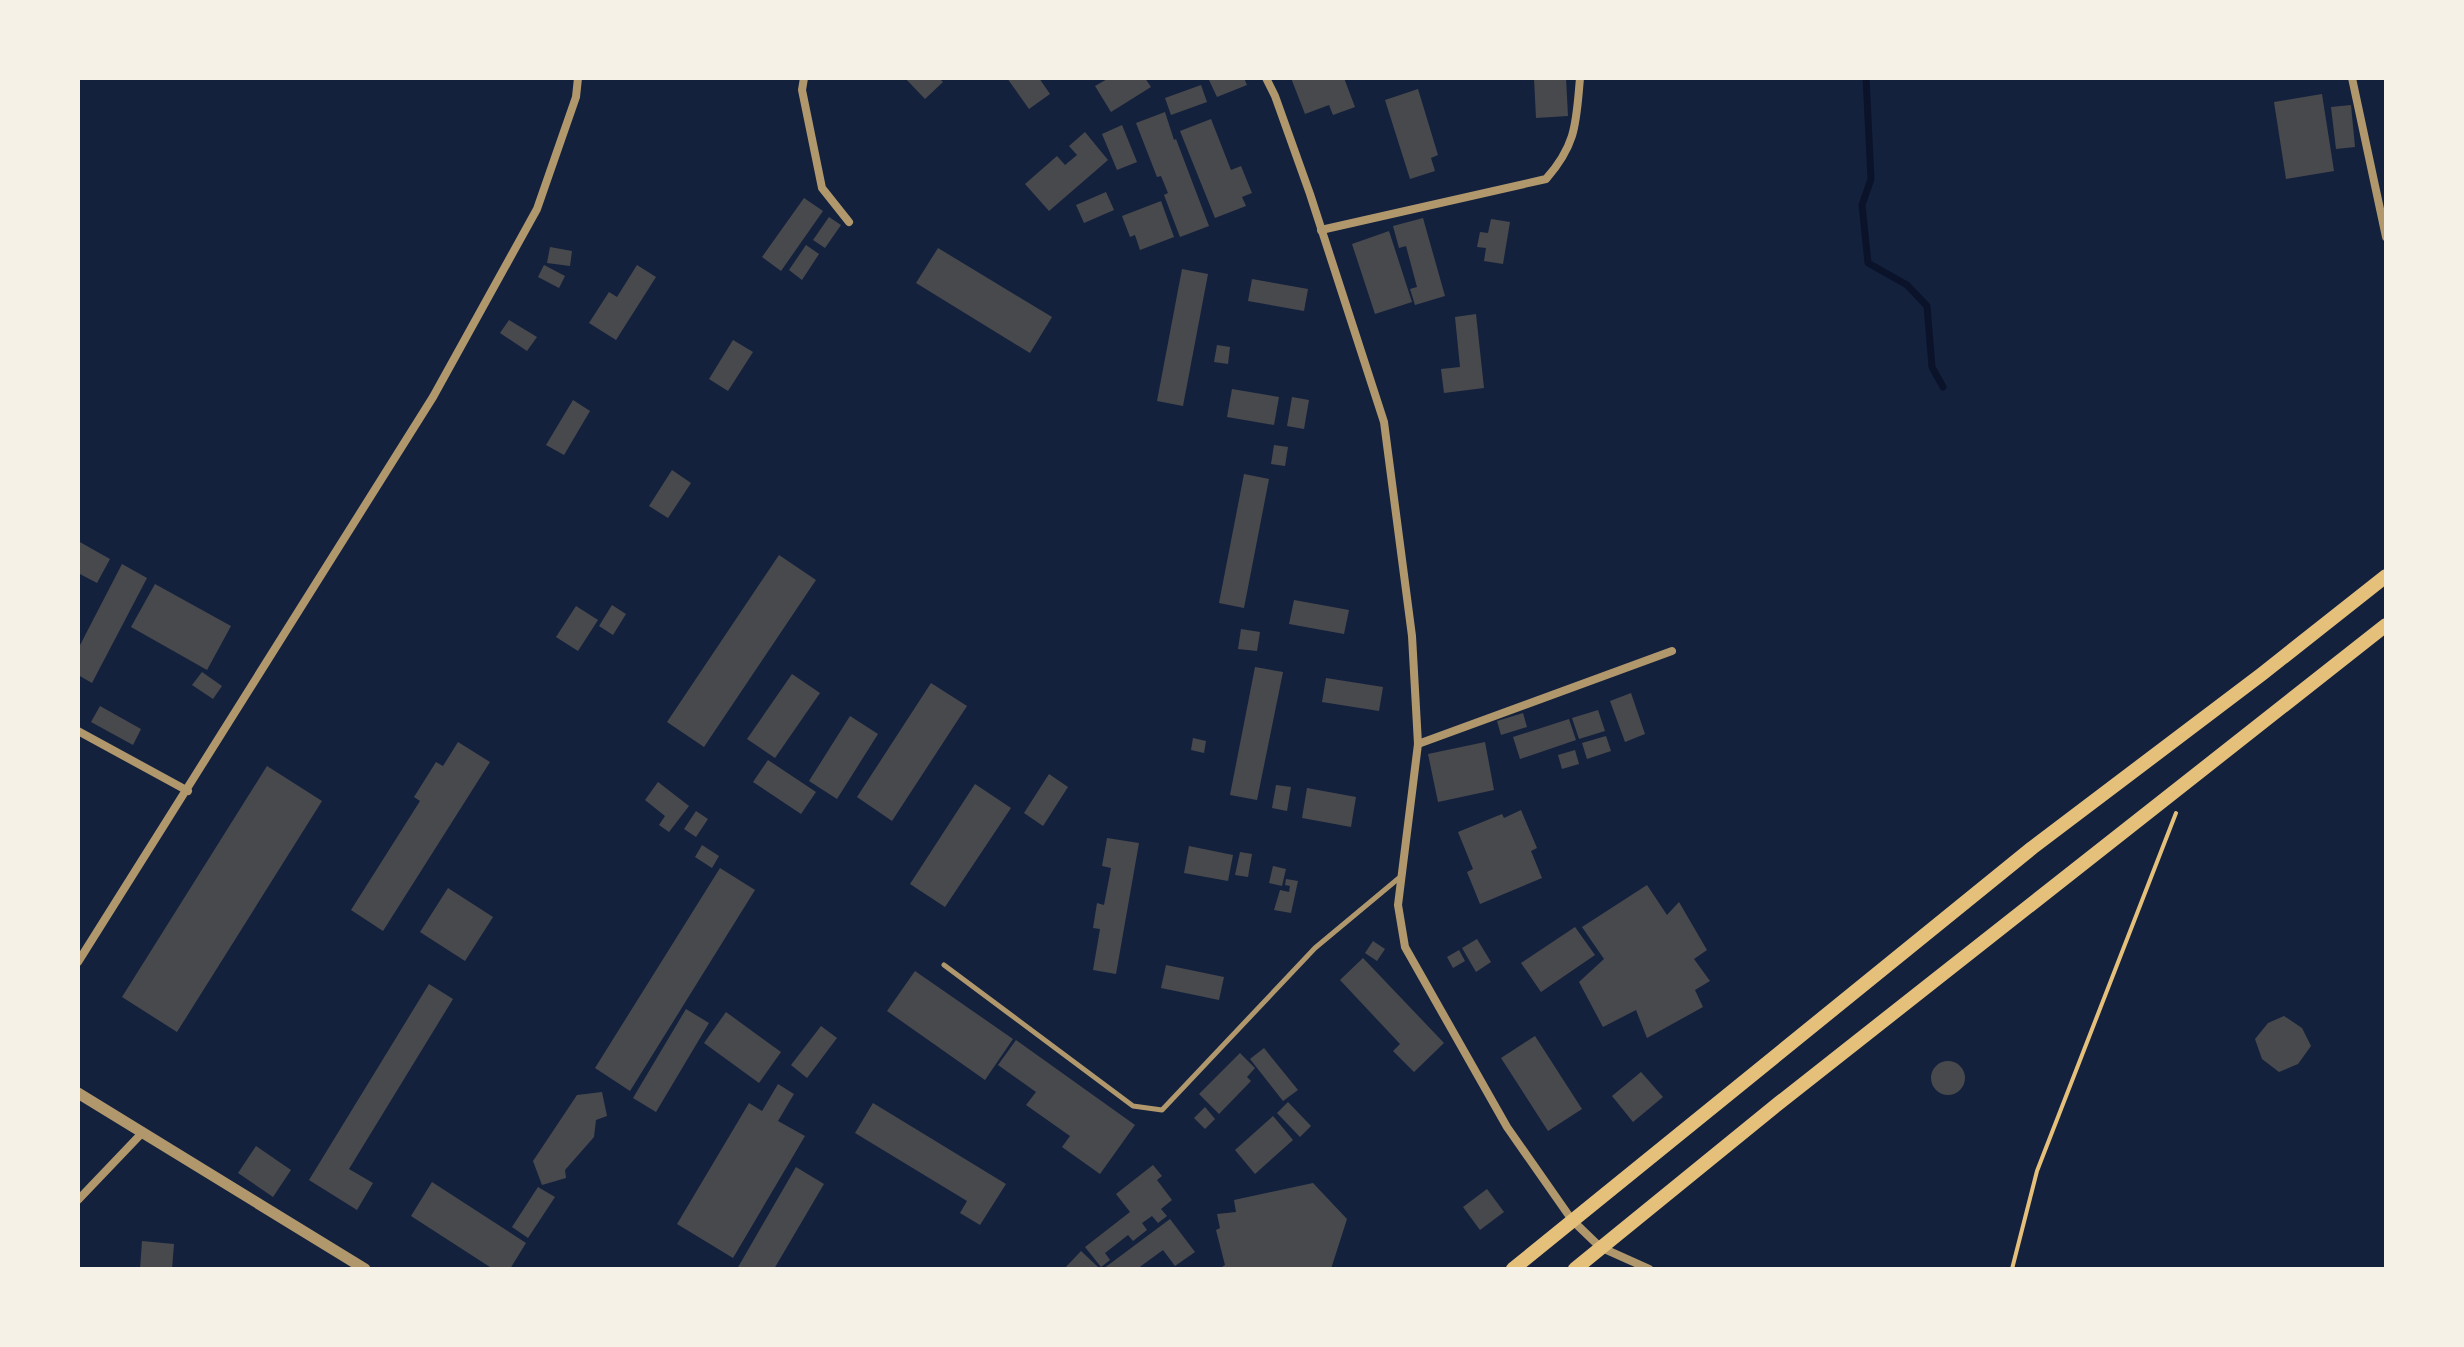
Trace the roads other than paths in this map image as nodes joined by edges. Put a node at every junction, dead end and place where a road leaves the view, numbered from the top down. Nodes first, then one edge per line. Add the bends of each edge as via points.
1 (578, 78) edge
2 (804, 78) edge
3 (1266, 78) edge
4 (1580, 78) edge
5 (2352, 78) edge
6 (849, 222) dead end
7 (1321, 230) junction
8 (2386, 237) edge
9 (2386, 576) edge
10 (2386, 625) edge
11 (1672, 651) dead end
12 (78, 731) edge
13 (1418, 744) junction
14 (188, 791) junction
15 (1400, 877) junction
16 (78, 962) edge
17 (944, 965) dead end
18 (78, 1093) edge
19 (142, 1133) junction
20 (78, 1200) edge
21 (1572, 1220) junction
22 (1600, 1247) junction
23 (365, 1269) edge
24 (1513, 1269) edge
25 (1575, 1269) edge
26 (1649, 1269) edge

1 - 14 street via 537,209 433,397
2 - 6 street via 822,188
3 - 7 street
4 - 7 street via 1576,128 1563,160 1546,179
5 - 8 street
7 - 13 street via 1384,422 1412,636
9 - 21 main road via 2032,848
10 - 22 main road
11 - 13 street
12 - 14 street
13 - 15 street
14 - 16 street
15 - 17 lane via 1315,948 1162,1110 1133,1106
15 - 21 street via 1405,947 1507,1127
18 - 19 street
19 - 20 street
19 - 23 street
21 - 22 street
21 - 24 main road
22 - 25 main road
22 - 26 street

